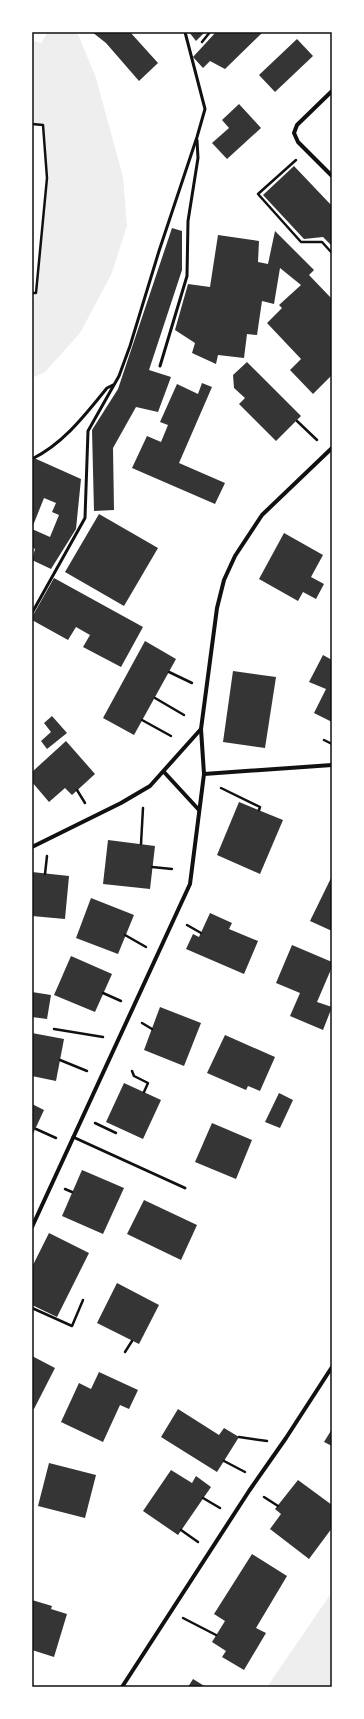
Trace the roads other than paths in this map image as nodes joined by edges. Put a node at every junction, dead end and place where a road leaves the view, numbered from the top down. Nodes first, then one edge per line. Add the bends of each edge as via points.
1 (185, 32) edge
2 (332, 91) edge
3 (197, 137) junction
4 (332, 176) edge
5 (160, 366) dead end
6 (114, 384) junction
7 (332, 448) edge
8 (32, 459) edge
9 (32, 613) edge
10 (201, 729) junction
11 (332, 765) edge
12 (164, 772) junction
13 (204, 774) junction
14 (199, 810) junction
15 (32, 846) edge
16 (73, 1137) junction
17 (185, 1188) dead end
18 (32, 1227) edge
19 (332, 1367) edge
20 (122, 1687) edge

1 - 3 lane via 205,108
2 - 4 street via 297,125 294,133 298,142
3 - 5 lane via 198,158 188,221 186,276
3 - 6 lane via 130,346
6 - 8 lane via 107,388 60,441
6 - 9 lane via 88,431 85,518
7 - 10 street via 262,515 235,556 224,580 217,608
10 - 12 street
10 - 13 street
11 - 13 street
12 - 14 street
12 - 15 street via 150,786 121,803
13 - 14 street
14 - 16 street via 190,884
16 - 17 lane
16 - 18 street
19 - 20 street

